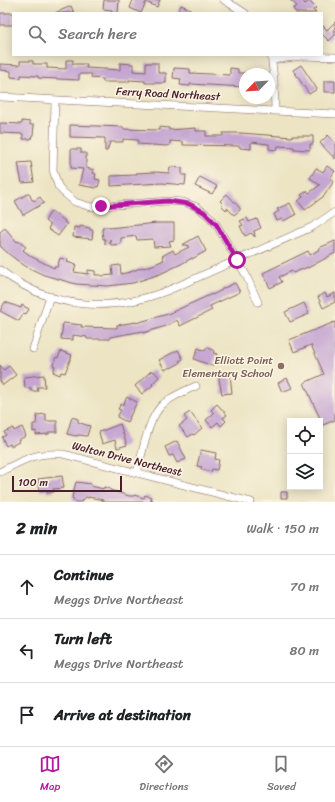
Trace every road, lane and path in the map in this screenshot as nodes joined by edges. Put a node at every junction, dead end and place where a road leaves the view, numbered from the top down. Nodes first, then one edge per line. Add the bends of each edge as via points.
1 (224, 0) edge
2 (243, 12) edge
3 (335, 57) edge
4 (271, 58) edge
5 (0, 97) edge
6 (55, 100) junction
7 (275, 111) junction
8 (335, 114) edge
9 (335, 212) edge
10 (237, 260) junction
11 (0, 270) edge
12 (50, 296) junction
13 (258, 302) dead end
14 (33, 349) dead end
15 (196, 386) dead end
16 (0, 472) edge
17 (137, 473) junction
18 (251, 502) edge

1 - 2 street
3 - 4 street
4 - 7 street
5 - 6 street, Ferry Road Northeast
6 - 7 street, Ferry Road Northeast
6 - 10 street via 53,170 58,186 71,199 91,207 168,201 189,204 212,220
7 - 8 street, Ferry Road Northeast
9 - 10 street via 312,227
10 - 12 street via 134,302 86,304
10 - 13 street
11 - 12 street via 16,282
12 - 14 street
15 - 17 street via 175,396 162,405 155,414
16 - 17 street, Walton Drive Northeast via 48,452
17 - 18 street, Walton Drive Northeast

